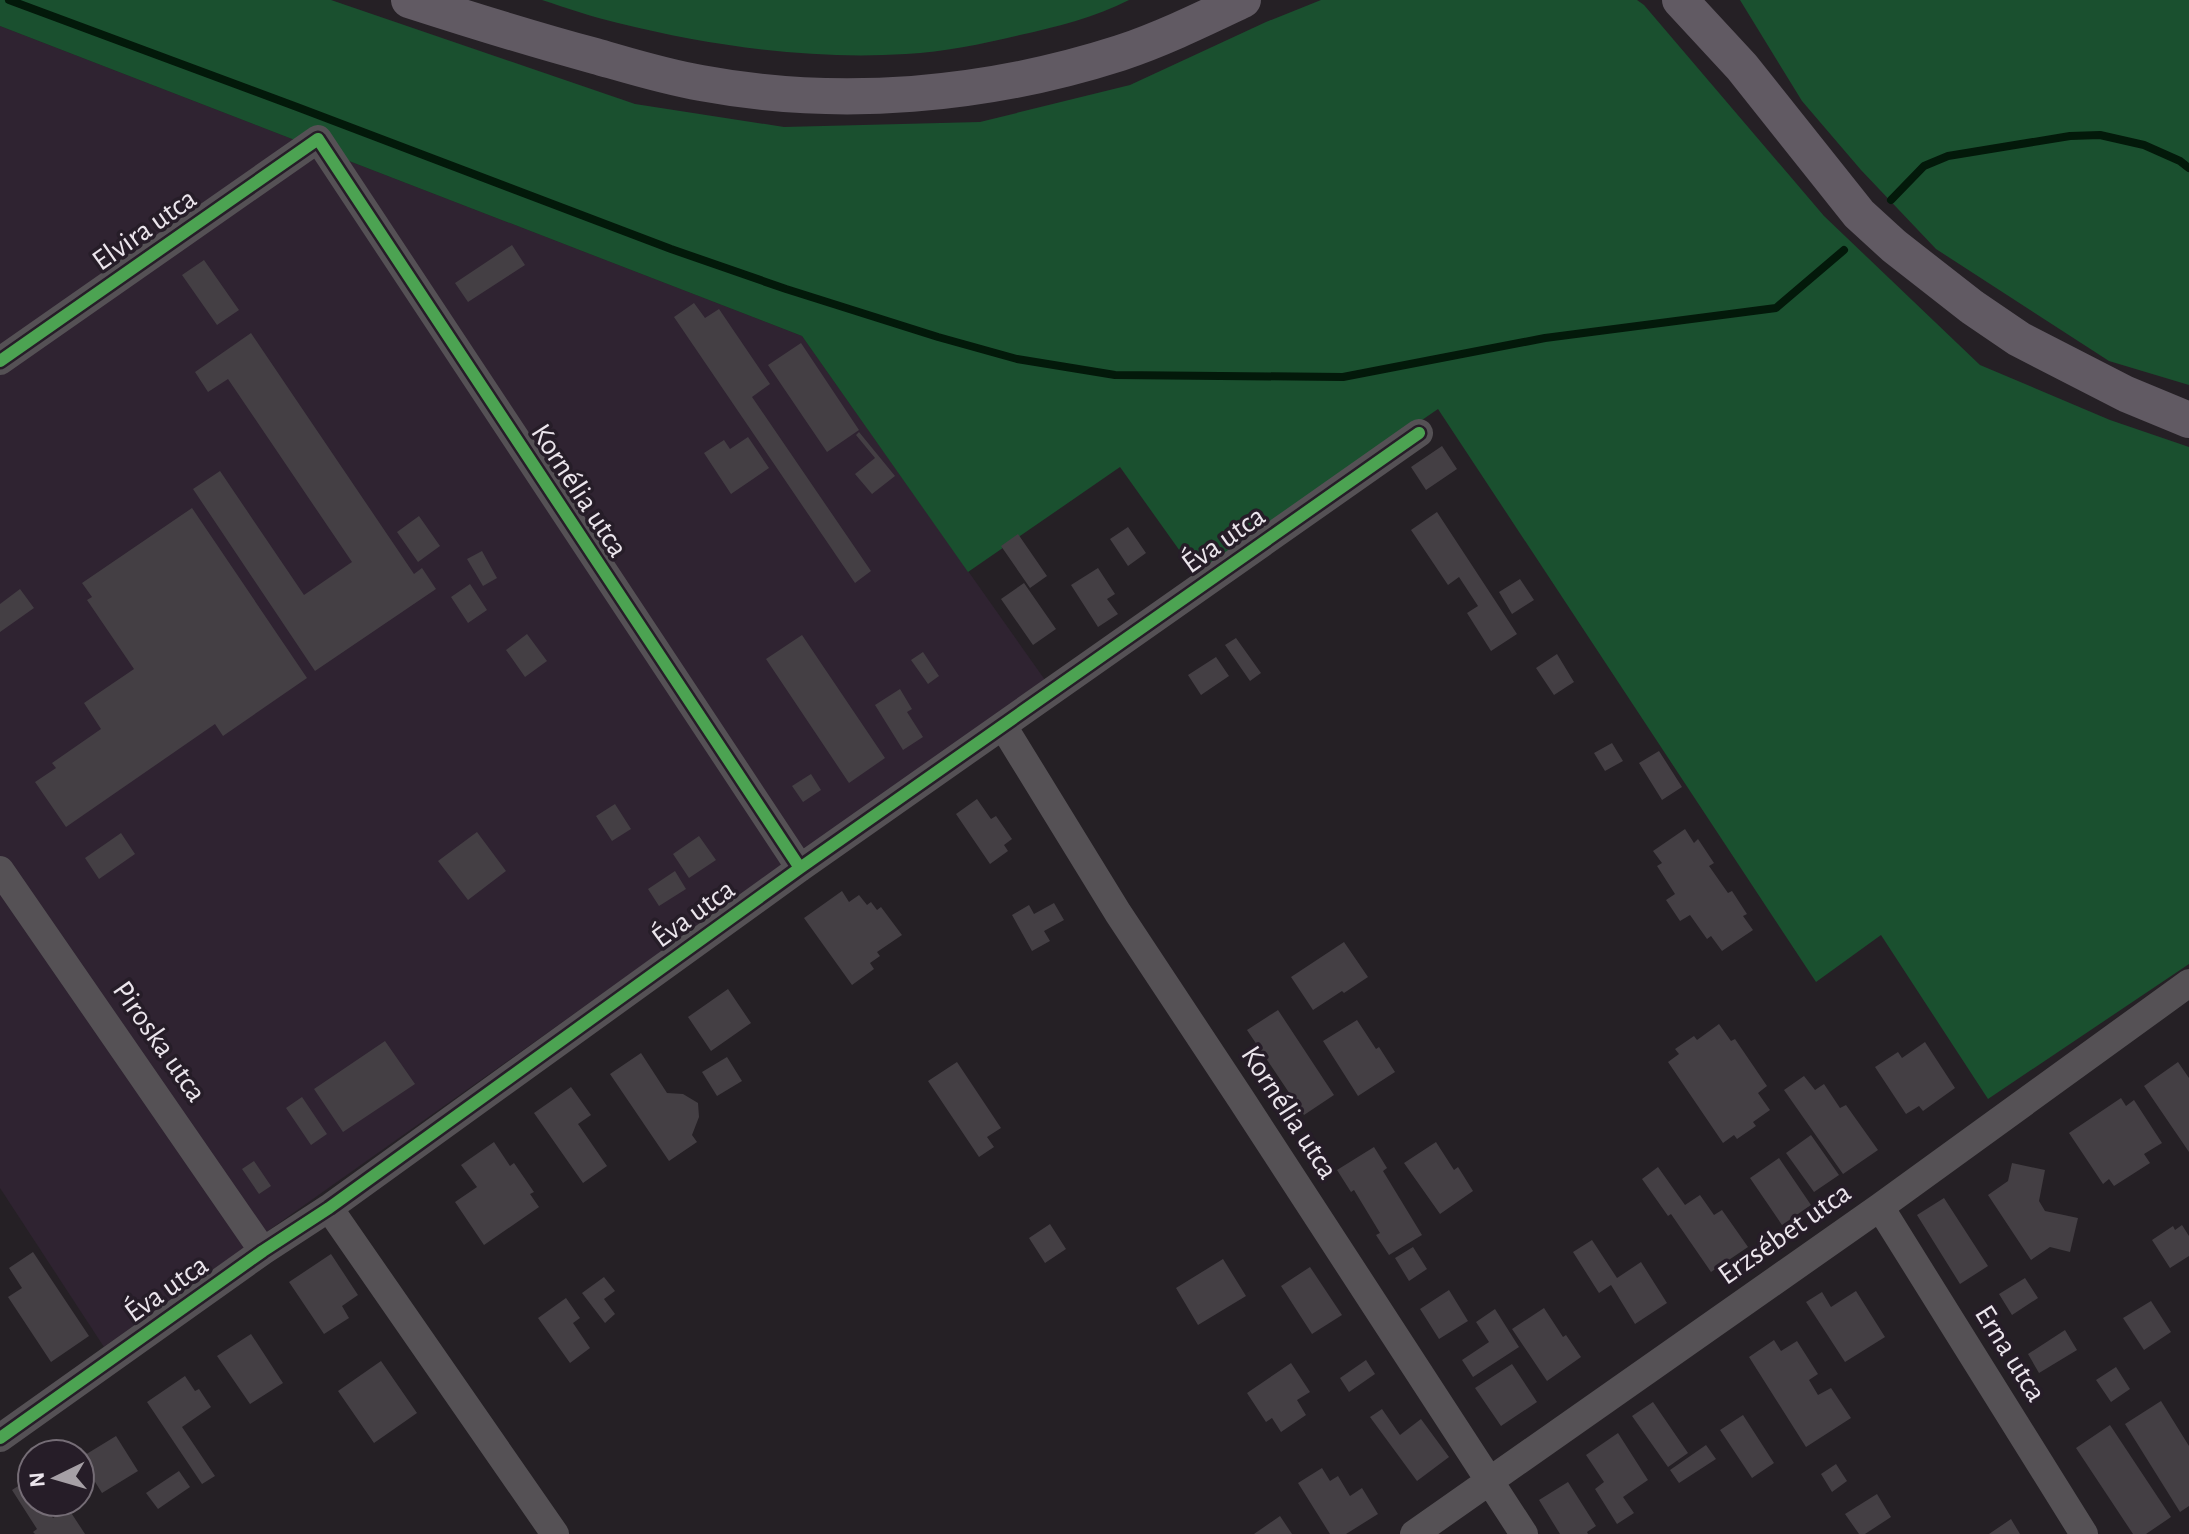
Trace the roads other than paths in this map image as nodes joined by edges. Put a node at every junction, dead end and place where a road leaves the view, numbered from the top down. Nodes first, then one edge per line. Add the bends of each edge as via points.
1 (409, 0) edge
2 (1243, 0) edge
3 (1680, 0) edge
4 (1717, 0) edge
5 (1742, 67) junction
6 (318, 139) joint
7 (0, 361) edge
8 (2189, 420) edge
9 (1419, 433) dead end
10 (1003, 726) junction
11 (800, 868) junction
12 (0, 870) edge
13 (2189, 983) edge
14 (1880, 1207) junction
15 (329, 1208) junction
16 (263, 1251) junction
17 (0, 1438) edge
18 (1490, 1482) junction
19 (555, 1534) edge
20 (1414, 1534) edge
21 (1524, 1534) edge
22 (2084, 1534) edge

1 - 2 main road via 700,83 855,97 942,92 1057,71 1172,33
3 - 5 main road
4 - 5 main road
5 - 8 main road via 1859,214 1916,264 2019,339
6 - 7 street, Elvira utca
6 - 11 street, Kornélia utca
9 - 10 street, Éva utca
10 - 11 street, Éva utca
10 - 18 street, Kornélia utca via 1118,913
11 - 15 street, Éva utca
12 - 16 street, Piroska utca
13 - 14 street, Erzsébet utca
14 - 18 street, Erzsébet utca
14 - 22 street, Erna utca
15 - 16 street, Éva utca
15 - 19 street
16 - 17 street, Éva utca
18 - 20 street, Erzsébet utca
18 - 21 street, Kornélia utca

